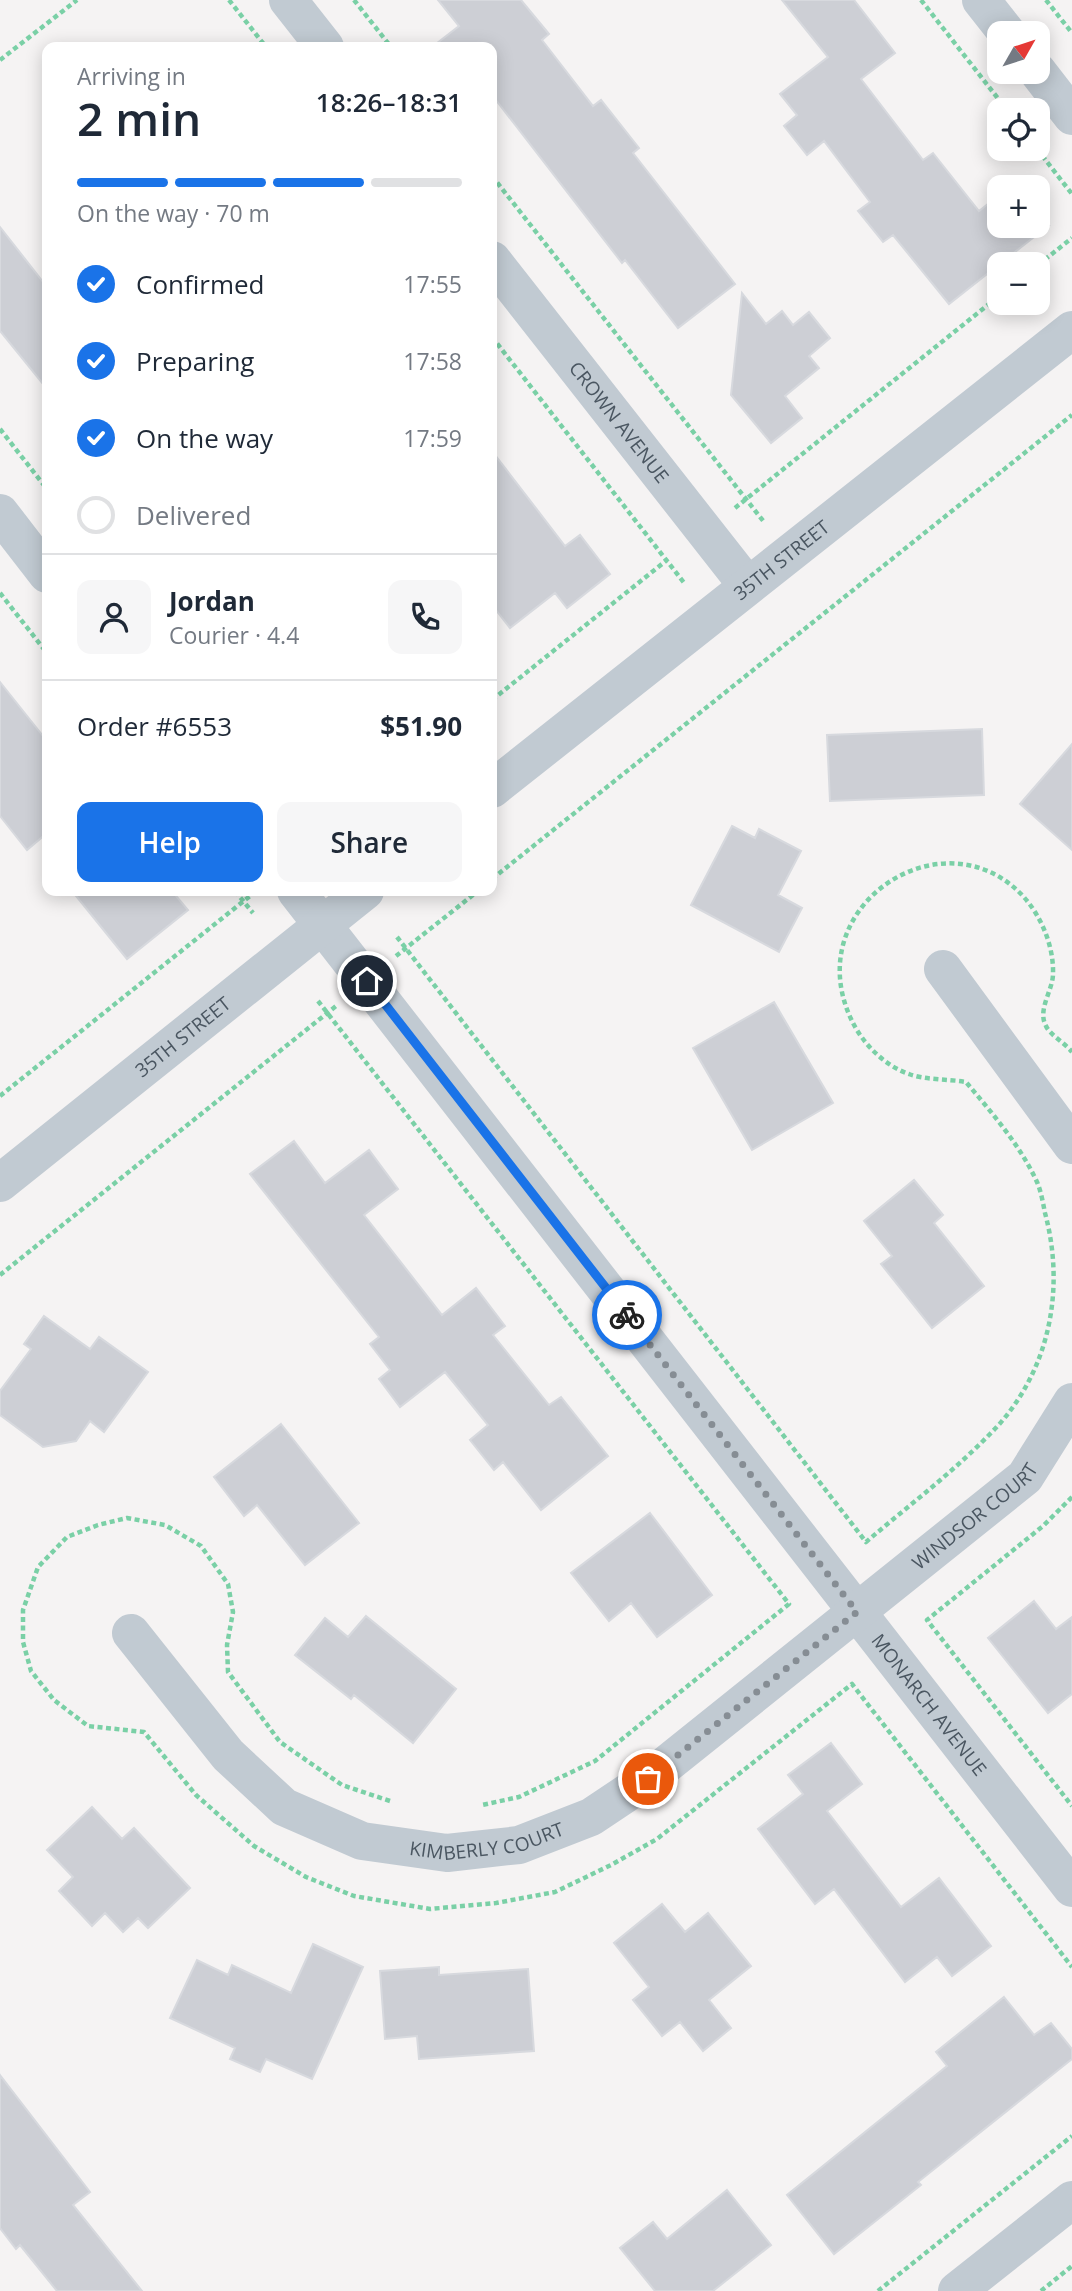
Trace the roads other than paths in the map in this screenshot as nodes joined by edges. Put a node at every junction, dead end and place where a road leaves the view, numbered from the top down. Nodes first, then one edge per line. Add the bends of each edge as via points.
1 (288, 0) edge
2 (981, 0) edge
3 (998, 21) edge
4 (321, 42) edge
5 (1047, 84) edge
6 (1072, 116) edge
7 (497, 266) edge
8 (1072, 330) edge
9 (0, 513) edge
10 (42, 568) edge
11 (747, 585) junction
12 (497, 785) edge
13 (300, 896) edge
14 (359, 896) edge
15 (323, 925) junction
16 (943, 969) dead end
17 (1072, 1145) edge
18 (0, 1183) edge
19 (1072, 1402) edge
20 (857, 1612) junction
21 (131, 1633) dead end
22 (1072, 1888) edge
23 (1072, 2200) edge
24 (957, 2291) edge

1 - 4 street
2 - 3 street
5 - 6 street
7 - 11 street, CROWN AVENUE
8 - 11 street, 35TH STREET
9 - 10 street
11 - 12 street, 35TH STREET
13 - 15 street, MONARCH AVENUE
14 - 15 street, 35TH STREET
15 - 18 street, 35TH STREET
15 - 20 street, MONARCH AVENUE
16 - 17 street
19 - 20 street, WINDSOR COURT via 1025,1478
20 - 21 street, KIMBERLY COURT via 648,1779 591,1817 519,1845 447,1853 362,1841 284,1807 228,1755
20 - 22 street, MONARCH AVENUE
23 - 24 street

